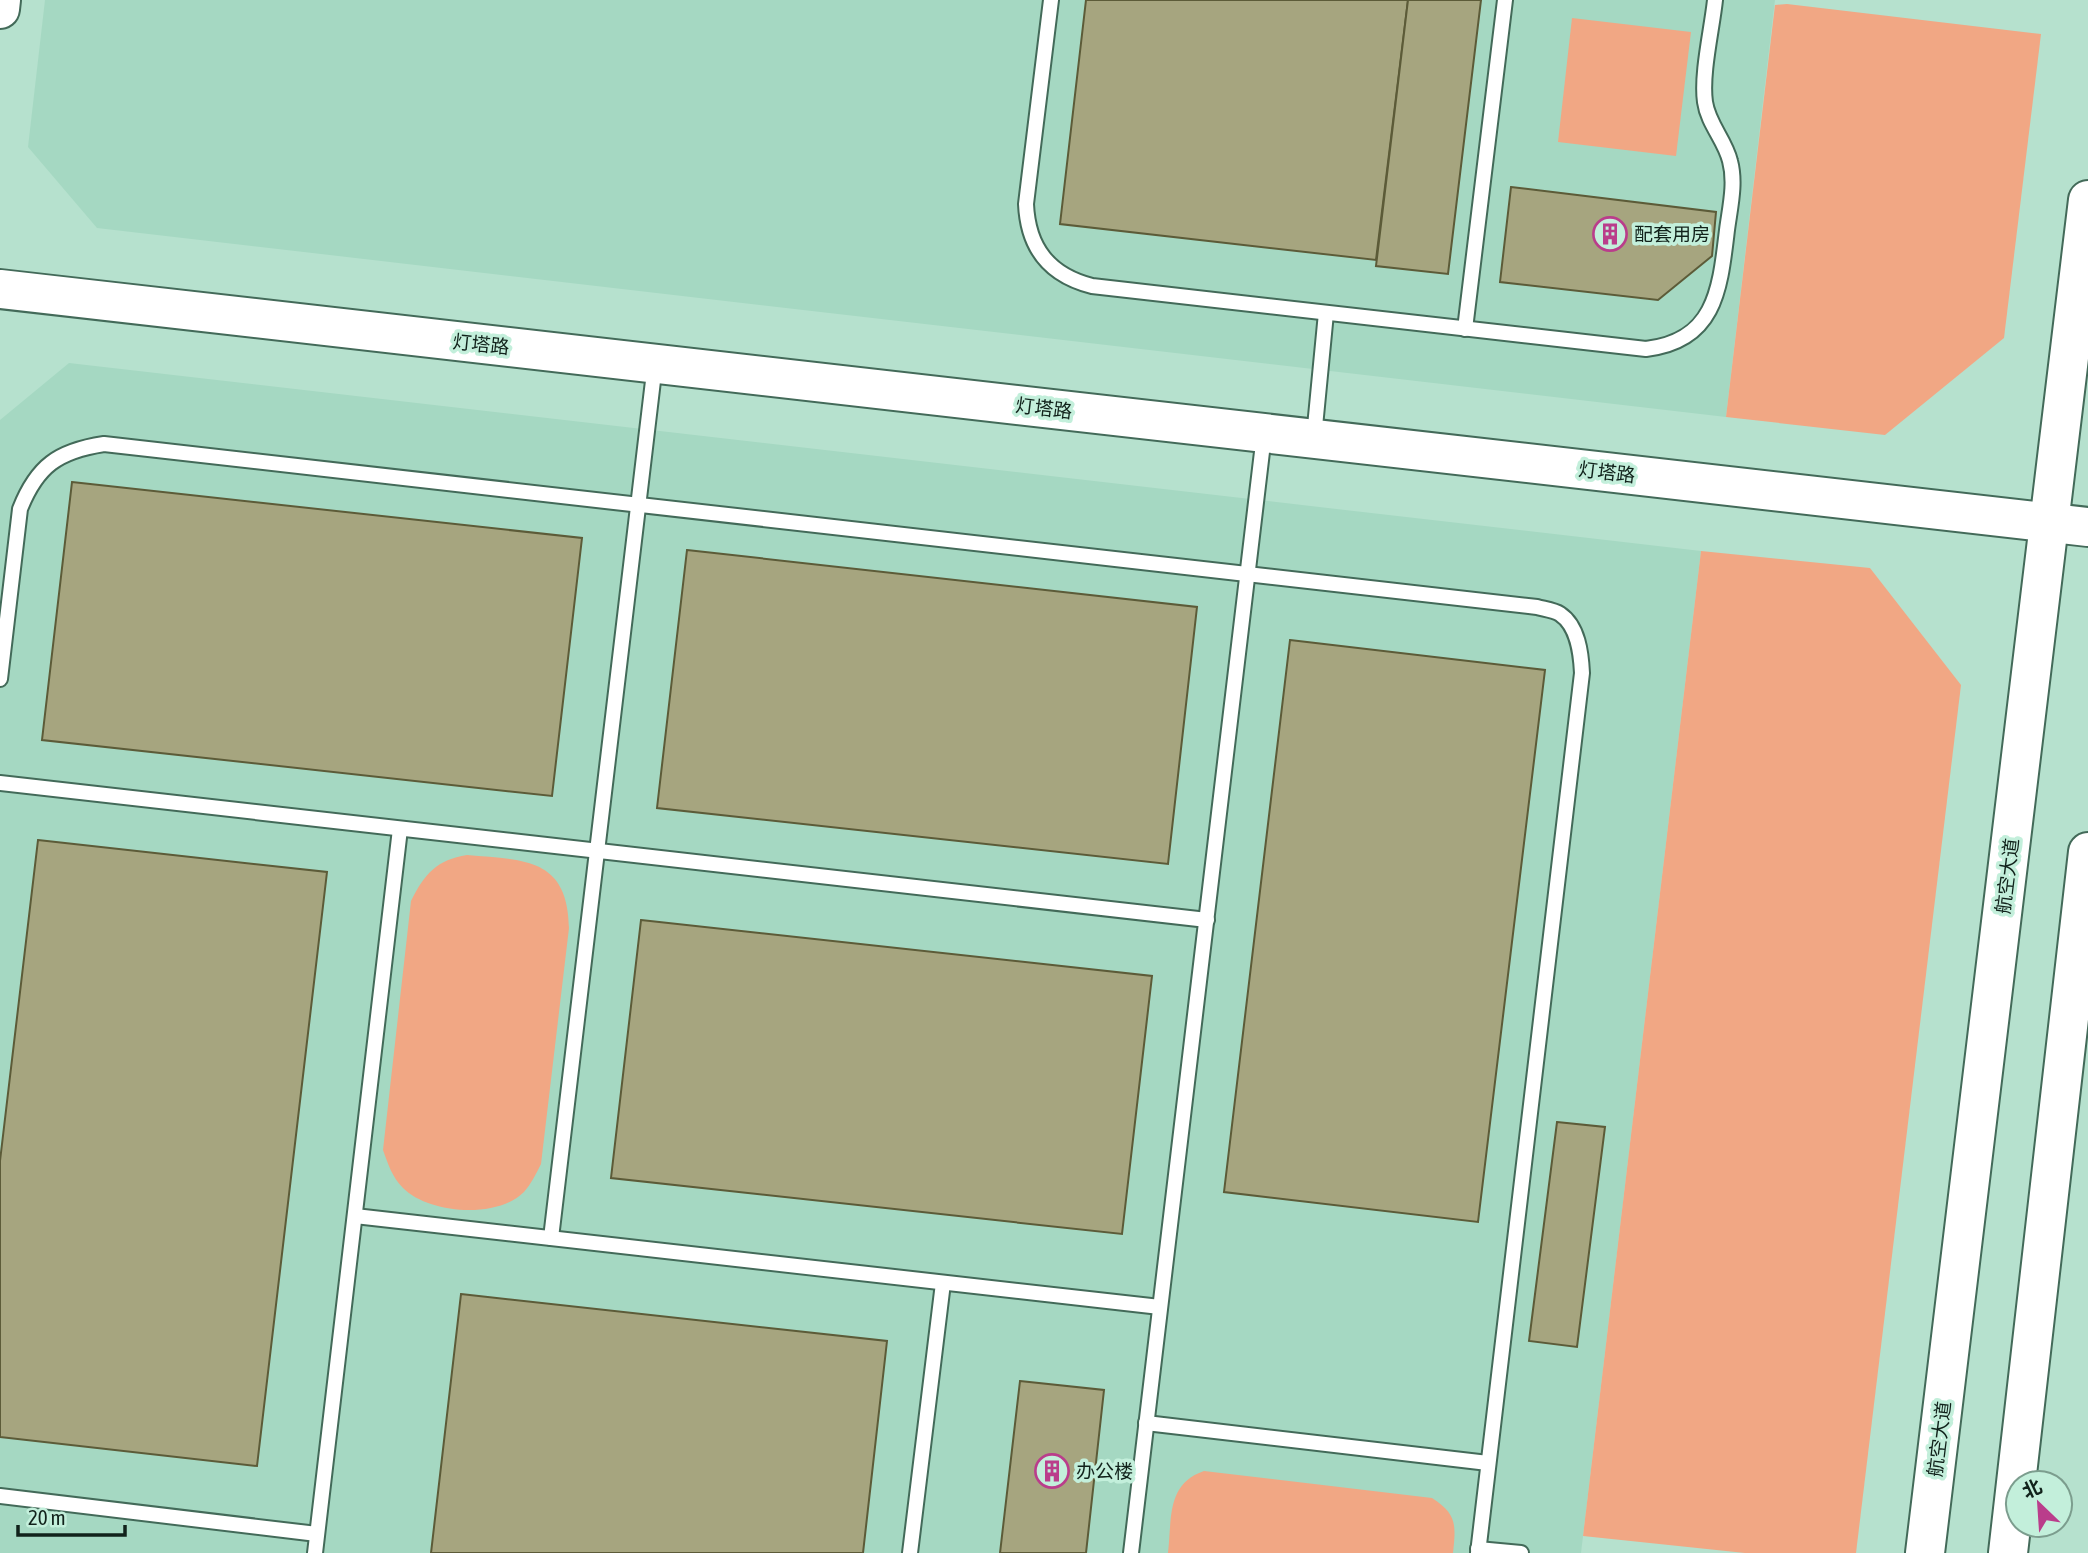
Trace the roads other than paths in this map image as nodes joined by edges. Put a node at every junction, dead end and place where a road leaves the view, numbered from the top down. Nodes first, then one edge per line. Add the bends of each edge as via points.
1 (1, 0) edge
2 (1051, 0) edge
3 (1505, 0) edge
4 (1715, 0) edge
5 (0, 9) edge
6 (2088, 200) edge
7 (0, 289) edge
8 (1326, 313) junction
9 (1465, 329) junction
10 (655, 363) junction
11 (1265, 433) junction
12 (1314, 439) junction
13 (638, 505) junction
14 (2049, 523) junction
15 (2088, 527) edge
16 (1248, 574) junction
17 (0, 678) edge
18 (0, 783) edge
19 (400, 829) junction
20 (597, 851) junction
21 (2088, 852) edge
22 (1206, 920) junction
23 (355, 1216) junction
24 (551, 1238) junction
25 (943, 1283) junction
26 (1160, 1307) junction
27 (1146, 1423) junction
28 (1488, 1463) junction
29 (0, 1496) edge
30 (317, 1534) junction
31 (1478, 1551) edge
32 (315, 1553) edge
33 (910, 1553) edge
34 (1131, 1553) edge
35 (1521, 1553) edge
36 (1925, 1553) edge
37 (2008, 1553) edge

1 - 5 main road
2 - 8 lane via 1026,204 1032,238 1047,262 1076,282 1093,286
3 - 9 lane
4 - 9 lane via 1705,102 1730,160 1733,186 1721,278 1707,315 1674,342 1646,349
6 - 14 main road, 航空大道
7 - 10 main road, 灯塔路
8 - 9 lane
8 - 12 lane
10 - 11 main road, 灯塔路
10 - 13 lane
11 - 12 main road, 灯塔路
11 - 16 lane
12 - 14 main road, 灯塔路
13 - 16 lane
13 - 17 lane via 104,444 79,448 42,470 20,509
13 - 20 lane
14 - 15 main road, 灯塔路
14 - 36 main road, 航空大道
16 - 22 lane
16 - 28 lane via 1537,607 1560,614 1573,630 1580,651 1582,673
18 - 19 lane
19 - 20 lane
19 - 23 lane
20 - 22 lane
20 - 24 lane
21 - 37 main road
22 - 26 lane
23 - 24 lane
23 - 30 lane
24 - 25 lane
25 - 26 lane
25 - 33 lane
26 - 27 lane
27 - 28 lane
27 - 34 lane
28 - 31 lane
29 - 30 lane
30 - 32 lane
31 - 35 lane

